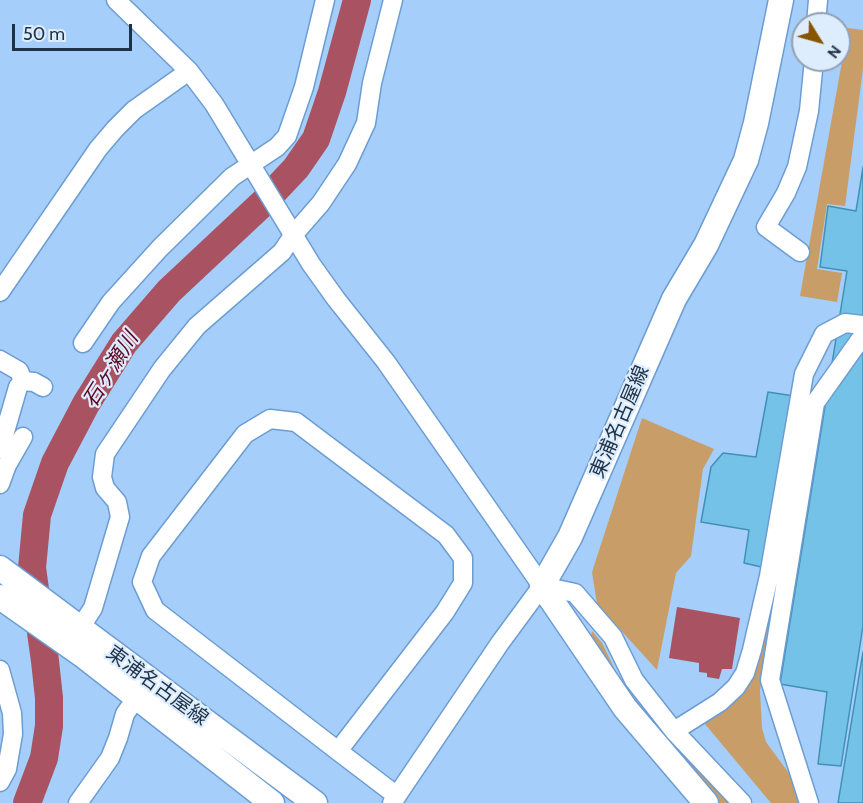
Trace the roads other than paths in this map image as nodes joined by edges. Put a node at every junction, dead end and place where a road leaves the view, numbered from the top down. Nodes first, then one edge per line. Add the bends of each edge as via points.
1 (116, 0) edge
2 (325, 0) edge
3 (393, 0) edge
4 (781, 0) edge
5 (189, 71) junction
6 (812, 72) edge
7 (253, 168) junction
8 (294, 234) junction
9 (800, 252) dead end
10 (0, 292) edge
11 (863, 325) edge
12 (863, 330) edge
13 (83, 343) dead end
14 (0, 360) edge
15 (23, 381) junction
16 (43, 387) dead end
17 (23, 437) dead end
18 (0, 449) edge
19 (0, 484) edge
20 (793, 536) junction
21 (5, 572) edge
22 (769, 576) junction
23 (542, 586) junction
24 (4, 600) edge
25 (76, 626) junction
26 (0, 670) edge
27 (136, 698) junction
28 (674, 731) junction
29 (338, 751) junction
30 (0, 782) edge
31 (395, 799) edge
32 (78, 803) edge
33 (272, 803) edge
34 (315, 803) edge
35 (706, 803) edge
36 (742, 803) edge
37 (809, 803) edge

1 - 5 street
2 - 7 street via 304,87 287,136
3 - 8 street via 366,123 347,164
4 - 23 main road, 東浦名古屋線 via 746,160 706,245 674,299 570,537
5 - 7 street
5 - 10 street via 134,110 115,129
6 - 9 street via 809,111 797,167 766,227
7 - 8 street
7 - 13 street via 232,177 130,279
8 - 23 street via 329,290 386,362
8 - 25 street via 282,252 197,326 162,369 105,454 102,477 105,488 117,502 120,516 93,608
11 - 22 street via 844,323 824,334 804,374
12 - 20 street via 862,337 815,403
14 - 15 street via 19,371
15 - 16 street
15 - 18 street
17 - 19 street
20 - 22 street
20 - 37 street via 770,680
21 - 25 main road, 東浦名古屋線
22 - 28 street via 745,674 720,702
23 - 28 street via 574,593 613,638 634,680
23 - 31 street
23 - 35 main road via 625,708
24 - 27 main road, 東浦名古屋線
25 - 34 main road, 東浦名古屋線
26 - 30 street via 14,734 7,769
27 - 32 street via 124,714 110,758
27 - 33 main road, 東浦名古屋線
28 - 36 street
29 - 29 street via 155,610 142,582 151,556 245,434 270,419 296,422 446,536 464,558 463,583 445,612
29 - 31 street

